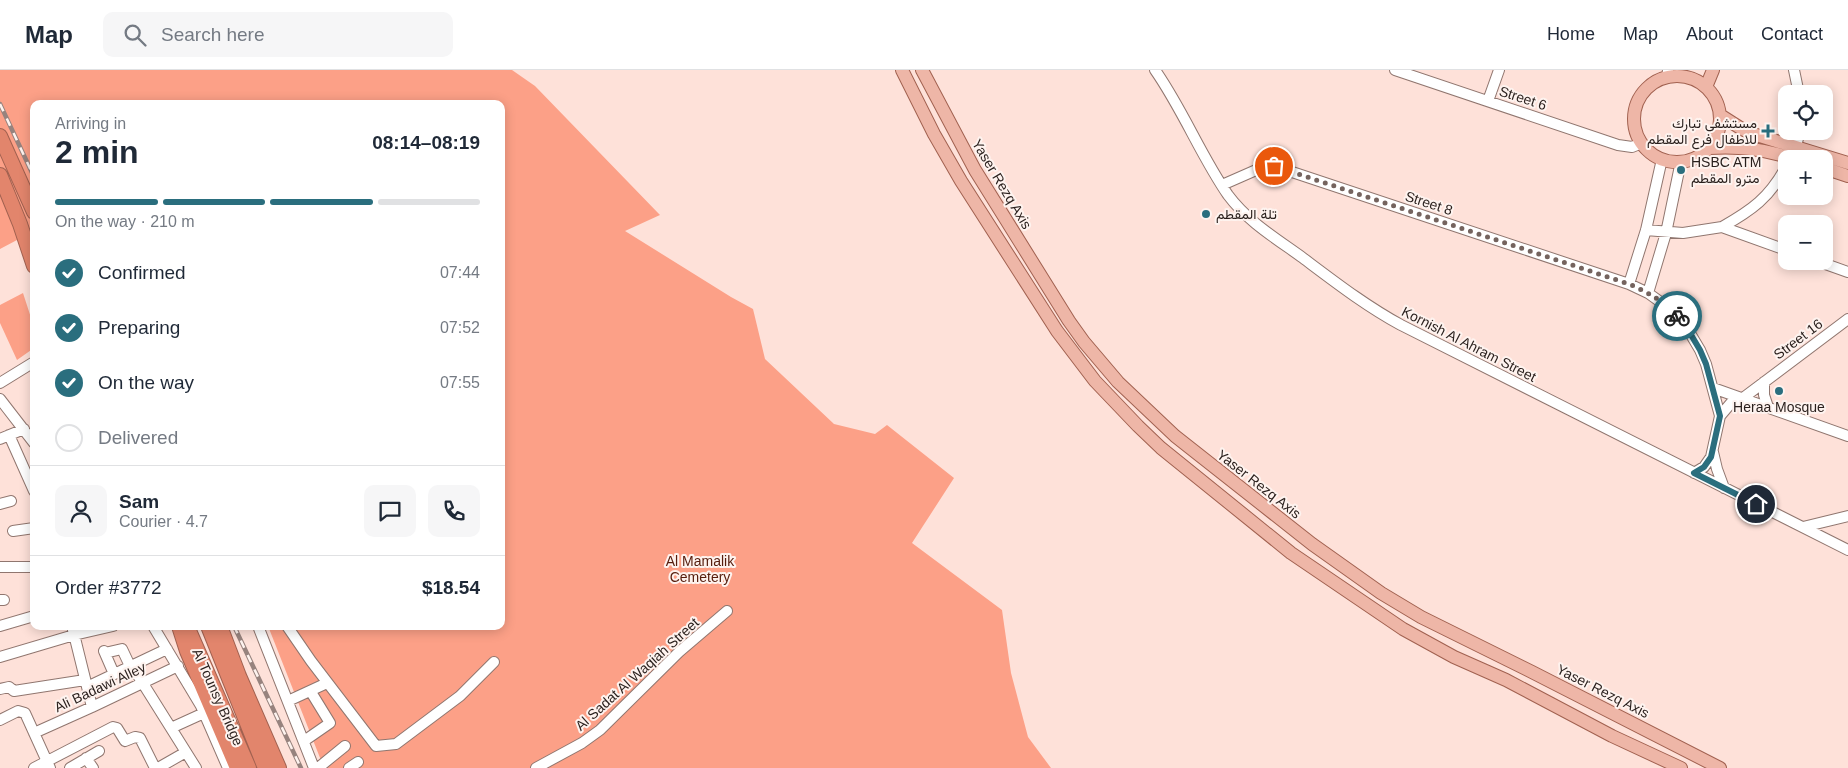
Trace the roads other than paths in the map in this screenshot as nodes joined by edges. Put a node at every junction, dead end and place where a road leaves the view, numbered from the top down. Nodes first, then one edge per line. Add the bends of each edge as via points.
1 (902, 70) edge
2 (922, 70) edge
3 (1155, 70) edge
4 (1395, 70) edge
5 (1499, 70) edge
6 (1713, 70) edge
7 (1794, 70) edge
8 (1673, 74) edge
9 (1797, 85) edge
10 (1706, 87) junction
11 (1488, 101) junction
12 (1720, 115) junction
13 (0, 136) edge
14 (1642, 143) junction
15 (1709, 148) junction
16 (1782, 150) edge
17 (1778, 153) edge
18 (1662, 159) junction
19 (1833, 161) edge
20 (1681, 162) junction
21 (1848, 163) edge
22 (1833, 171) edge
23 (0, 175) edge
24 (1848, 176) edge
25 (1778, 180) edge
26 (1222, 184) junction
27 (30, 203) edge
28 (1722, 227) junction
29 (1646, 230) junction
30 (1666, 233) junction
31 (1778, 247) edge
32 (30, 254) edge
33 (1833, 266) edge
34 (1848, 272) edge
35 (1629, 284) junction
36 (1648, 292) junction
37 (1848, 318) edge
38 (30, 366) edge
39 (1764, 382) junction
40 (0, 383) edge
41 (1712, 388) junction
42 (1742, 398) junction
43 (0, 399) edge
44 (1768, 407) junction
45 (1720, 416) junction
46 (24, 430) junction
47 (1846, 434) edge
48 (4, 437) edge
49 (30, 438) edge
50 (1713, 452) junction
51 (1694, 473) junction
52 (30, 484) edge
53 (1724, 488) junction
54 (10, 501) dead end
55 (0, 504) edge
56 (1848, 516) edge
57 (1803, 527) junction
58 (30, 529) edge
59 (13, 531) dead end
60 (1848, 550) edge
61 (0, 566) edge
62 (30, 567) edge
63 (727, 611) dead end
64 (30, 617) edge
65 (0, 626) edge
66 (155, 630) edge
67 (180, 630) edge
68 (189, 630) edge
69 (210, 630) edge
70 (222, 630) edge
71 (260, 630) edge
72 (290, 630) edge
73 (73, 631) edge
74 (167, 649) junction
75 (0, 658) edge
76 (494, 662) dead end
77 (131, 666) junction
78 (178, 666) junction
79 (114, 674) junction
80 (86, 683) junction
81 (142, 683) junction
82 (327, 683) junction
83 (0, 689) edge
84 (311, 692) junction
85 (288, 701) junction
86 (92, 707) junction
87 (204, 713) junction
88 (0, 720) edge
89 (171, 728) junction
90 (34, 733) junction
91 (304, 741) junction
92 (345, 746) dead end
93 (99, 751) dead end
94 (186, 752) junction
95 (86, 758) junction
96 (48, 765) edge
97 (34, 768) edge
98 (70, 768) edge
99 (93, 768) edge
100 (157, 768) edge
101 (196, 768) edge
102 (228, 768) edge
103 (237, 768) edge
104 (249, 768) edge
105 (266, 768) edge
106 (279, 768) edge
107 (316, 768) edge
108 (536, 768) edge
109 (1681, 768) edge
110 (1720, 768) edge

1 - 109 main road via 961,181 1057,331 1105,392 1161,448 1291,553 1403,629 1454,658 1506,680
2 - 110 main road, Yaser Rezq Axis via 976,170 1069,321 1112,375 1175,436 1312,544 1401,606
3 - 26 street, Kornish Al Ahram Street
4 - 11 street, Street 6
5 - 11 street
6 - 10 main road
7 - 9 street
8 - 10 main road
8 - 14 main road via 1646,90 1637,104 1635,128
10 - 12 main road via 1717,102
11 - 14 street, Street 6 via 1618,145 1632,147
12 - 15 main road via 1719,129
12 - 16 main road
13 - 27 highway
14 - 18 main road
15 - 17 main road via 1732,147
15 - 20 main road via 1693,159
18 - 20 main road
18 - 29 street
19 - 21 main road
20 - 30 street
22 - 24 main road
23 - 32 highway
25 - 28 street via 1756,206
26 - 35 street, Street 8 via 1263,167 1274,166
26 - 51 street, Kornish Al Ahram Street via 1253,222 1375,310
28 - 30 street
28 - 31 street
29 - 30 street
29 - 35 street
30 - 36 street
33 - 34 street
35 - 36 street, Street 8
36 - 41 street, Street 8 via 1684,323 1700,350
37 - 39 street, Street 16
38 - 40 street
39 - 42 street, Street 16
39 - 44 street
41 - 42 street
41 - 45 street, Street 8
42 - 44 street
42 - 45 street, Street 16 via 1731,403
43 - 46 street
44 - 47 street
45 - 50 street
46 - 48 street
46 - 49 street
48 - 52 street
50 - 51 street via 1708,463
50 - 53 street
51 - 53 street, Kornish Al Ahram Street
53 - 57 street, Kornish Al Ahram Street
54 - 55 street
56 - 57 street
57 - 60 street, Kornish Al Ahram Street
58 - 59 street
61 - 62 street
63 - 108 street, Al Sadat Al Waqiah Street via 679,652 600,730
64 - 65 street
66 - 74 street
67 - 103 highway
68 - 104 highway, Al Tounsy Bridge
69 - 105 highway, Al Tounsy Bridge
70 - 106 highway
71 - 85 street
72 - 82 street
73 - 75 street
73 - 80 street
74 - 77 street
74 - 78 street
76 - 82 street via 460,696 396,744 379,747 374,745
77 - 79 street
77 - 79 street via 122,649 106,651
77 - 81 street
78 - 81 street, Ali Badawi Alley
78 - 87 street
79 - 80 street
80 - 83 street via 14,691 9,687
80 - 86 street
81 - 86 street, Ali Badawi Alley
81 - 89 street
82 - 84 street
84 - 85 street
84 - 91 street via 330,723
85 - 91 street
86 - 90 street, Ali Badawi Alley
87 - 89 street
87 - 102 street
88 - 90 street via 23,711
89 - 94 street
90 - 96 street
91 - 107 street
92 - 107 street
93 - 95 street
94 - 100 street
94 - 101 street
95 - 98 street
95 - 99 street
96 - 97 street
96 - 100 street via 114,727 125,741 140,738

